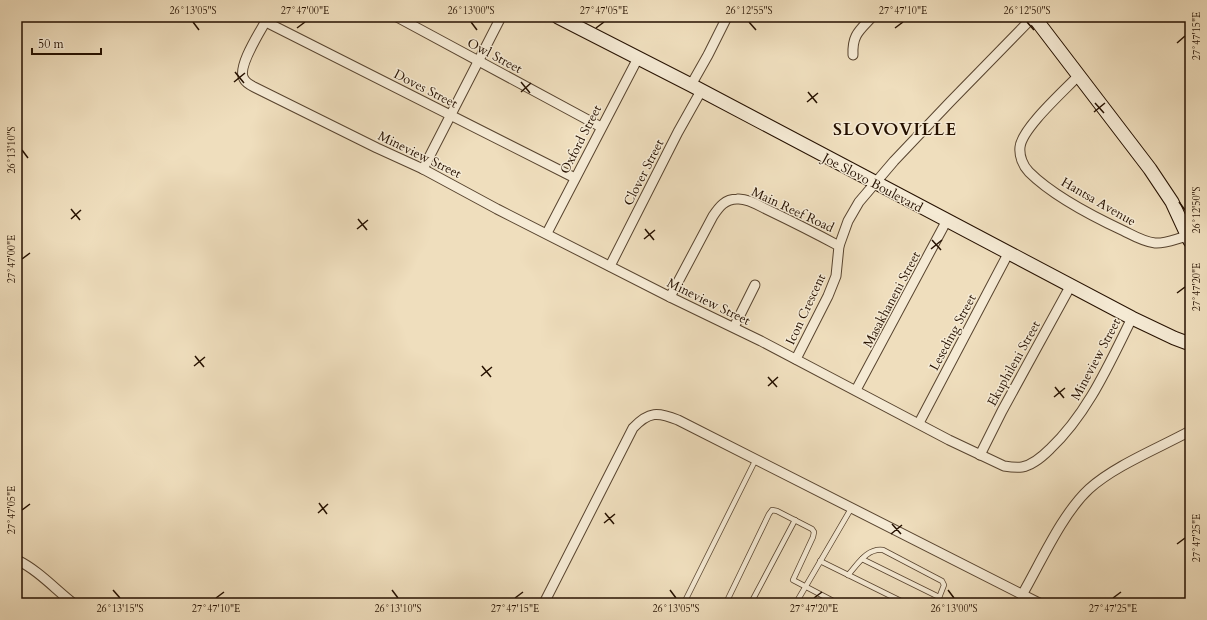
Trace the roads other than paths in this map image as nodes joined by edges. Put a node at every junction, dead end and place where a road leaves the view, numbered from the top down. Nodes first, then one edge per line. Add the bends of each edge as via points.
1 (397, 17) edge
2 (501, 17) edge
3 (558, 17) edge
4 (872, 17) edge
5 (1033, 17) edge
6 (725, 18) edge
7 (267, 20) edge
8 (853, 55) dead end
9 (638, 58) junction
10 (478, 61) junction
11 (1079, 75) junction
12 (696, 88) junction
13 (451, 115) junction
14 (601, 127) junction
15 (423, 169) junction
16 (575, 178) junction
17 (875, 183) junction
18 (948, 220) junction
19 (547, 233) junction
20 (1189, 238) edge
21 (839, 246) junction
22 (1009, 252) junction
23 (610, 266) junction
24 (755, 285) dead end
25 (1071, 285) junction
26 (670, 297) junction
27 (1132, 318) junction
28 (734, 327) junction
29 (1190, 344) edge
30 (796, 359) junction
31 (856, 390) junction
32 (919, 423) junction
33 (1190, 431) edge
34 (980, 454) junction
35 (756, 459) junction
36 (852, 507) junction
37 (795, 520) junction
38 (862, 559) junction
39 (17, 560) edge
40 (820, 561) junction
41 (848, 575) junction
42 (805, 586) junction
43 (1022, 595) junction
44 (939, 597) junction
45 (73, 603) edge
46 (544, 603) edge
47 (684, 603) edge
48 (726, 603) edge
49 (752, 603) edge
50 (796, 603) edge
51 (837, 603) edge
52 (904, 603) edge
53 (937, 603) edge
54 (1039, 603) edge

1 - 10 street, Owl Street
2 - 10 street
3 - 9 street, Joe Slovo Boulevard
4 - 8 street via 855,36 852,43
5 - 11 street
5 - 17 street, Icon Crescent
6 - 12 street, Clover Street
7 - 13 street, Doves Street
7 - 15 street, Mineview Street via 243,68 244,80
9 - 12 street, Joe Slovo Boulevard
9 - 14 street, Oxford Street
10 - 13 street
10 - 14 street, Owl Street
11 - 20 street via 1150,169 1172,202
11 - 20 street, Hantsa Avenue via 1026,132 1020,145 1024,165 1060,196 1104,222 1138,238 1157,243
12 - 17 street, Joe Slovo Boulevard
12 - 23 street, Clover Street via 678,132
13 - 15 street
13 - 16 street, Doves Street
14 - 16 street, Oxford Street
15 - 19 street, Mineview Street
16 - 19 street, Oxford Street
17 - 18 street, Joe Slovo Boulevard
17 - 21 street, Icon Crescent via 858,202
18 - 22 street, Joe Slovo Boulevard
18 - 31 street, Masakhaneni Street
19 - 23 street, Mineview Street
21 - 26 street, Main Reef Road via 753,204 741,199 730,200 718,208 713,216
21 - 30 street, Icon Crescent via 836,276
22 - 25 street, Joe Slovo Boulevard
22 - 32 street, Leseding Street
23 - 26 street, Mineview Street
24 - 28 street
25 - 27 street, Joe Slovo Boulevard
25 - 34 street, Ekuphileni Street
26 - 28 street, Mineview Street
27 - 29 street, Joe Slovo Boulevard
27 - 34 street, Mineview Street via 1085,408 1072,426 1044,455 1030,465 1012,468
28 - 30 street, Mineview Street
30 - 31 street, Mineview Street
31 - 32 street, Mineview Street
32 - 34 street, Mineview Street
33 - 43 street via 1124,465 1090,488 1061,525
35 - 36 street
35 - 46 street via 672,417 658,413 647,416 634,428 626,442
35 - 47 lane
36 - 40 lane
36 - 43 street
37 - 42 lane via 814,532 793,579
37 - 48 lane via 778,510 772,510
37 - 49 lane
38 - 41 lane
38 - 44 lane
38 - 44 lane via 872,550 883,550 942,581 944,585
39 - 45 street via 41,575
40 - 41 lane
40 - 42 lane
41 - 52 lane
42 - 50 lane
42 - 51 lane
43 - 54 street
44 - 53 lane

